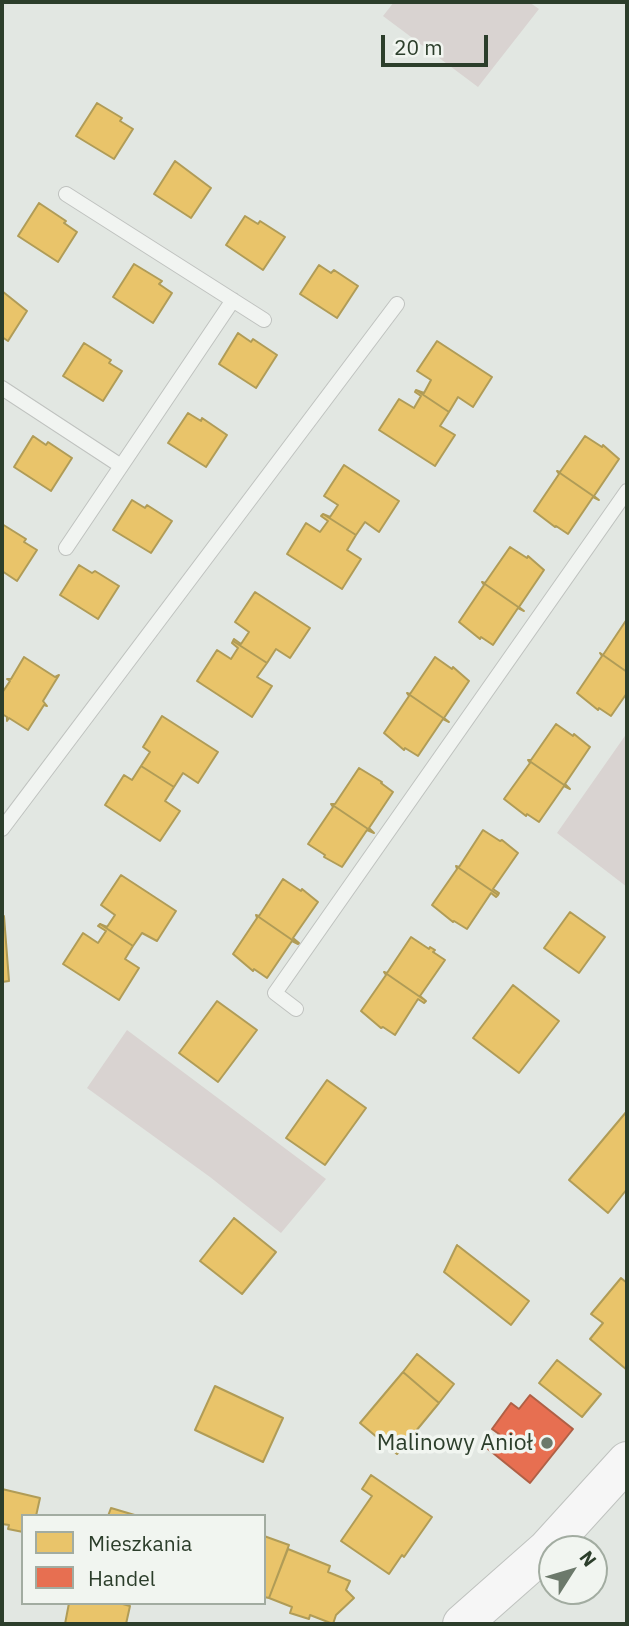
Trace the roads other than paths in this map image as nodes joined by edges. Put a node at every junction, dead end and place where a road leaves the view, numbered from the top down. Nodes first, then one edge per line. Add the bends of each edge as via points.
1 (66, 194) dead end
2 (233, 300) junction
3 (397, 304) dead end
4 (264, 320) dead end
5 (2, 388) edge
6 (121, 466) junction
7 (627, 491) edge
8 (66, 548) dead end
9 (2, 829) edge
10 (296, 1009) dead end
11 (627, 1461) edge
12 (462, 1624) edge

1 - 2 lane
2 - 4 lane
2 - 6 lane
3 - 9 lane
5 - 6 lane
6 - 8 lane
7 - 10 lane via 275,993
11 - 12 main road via 547,1549

